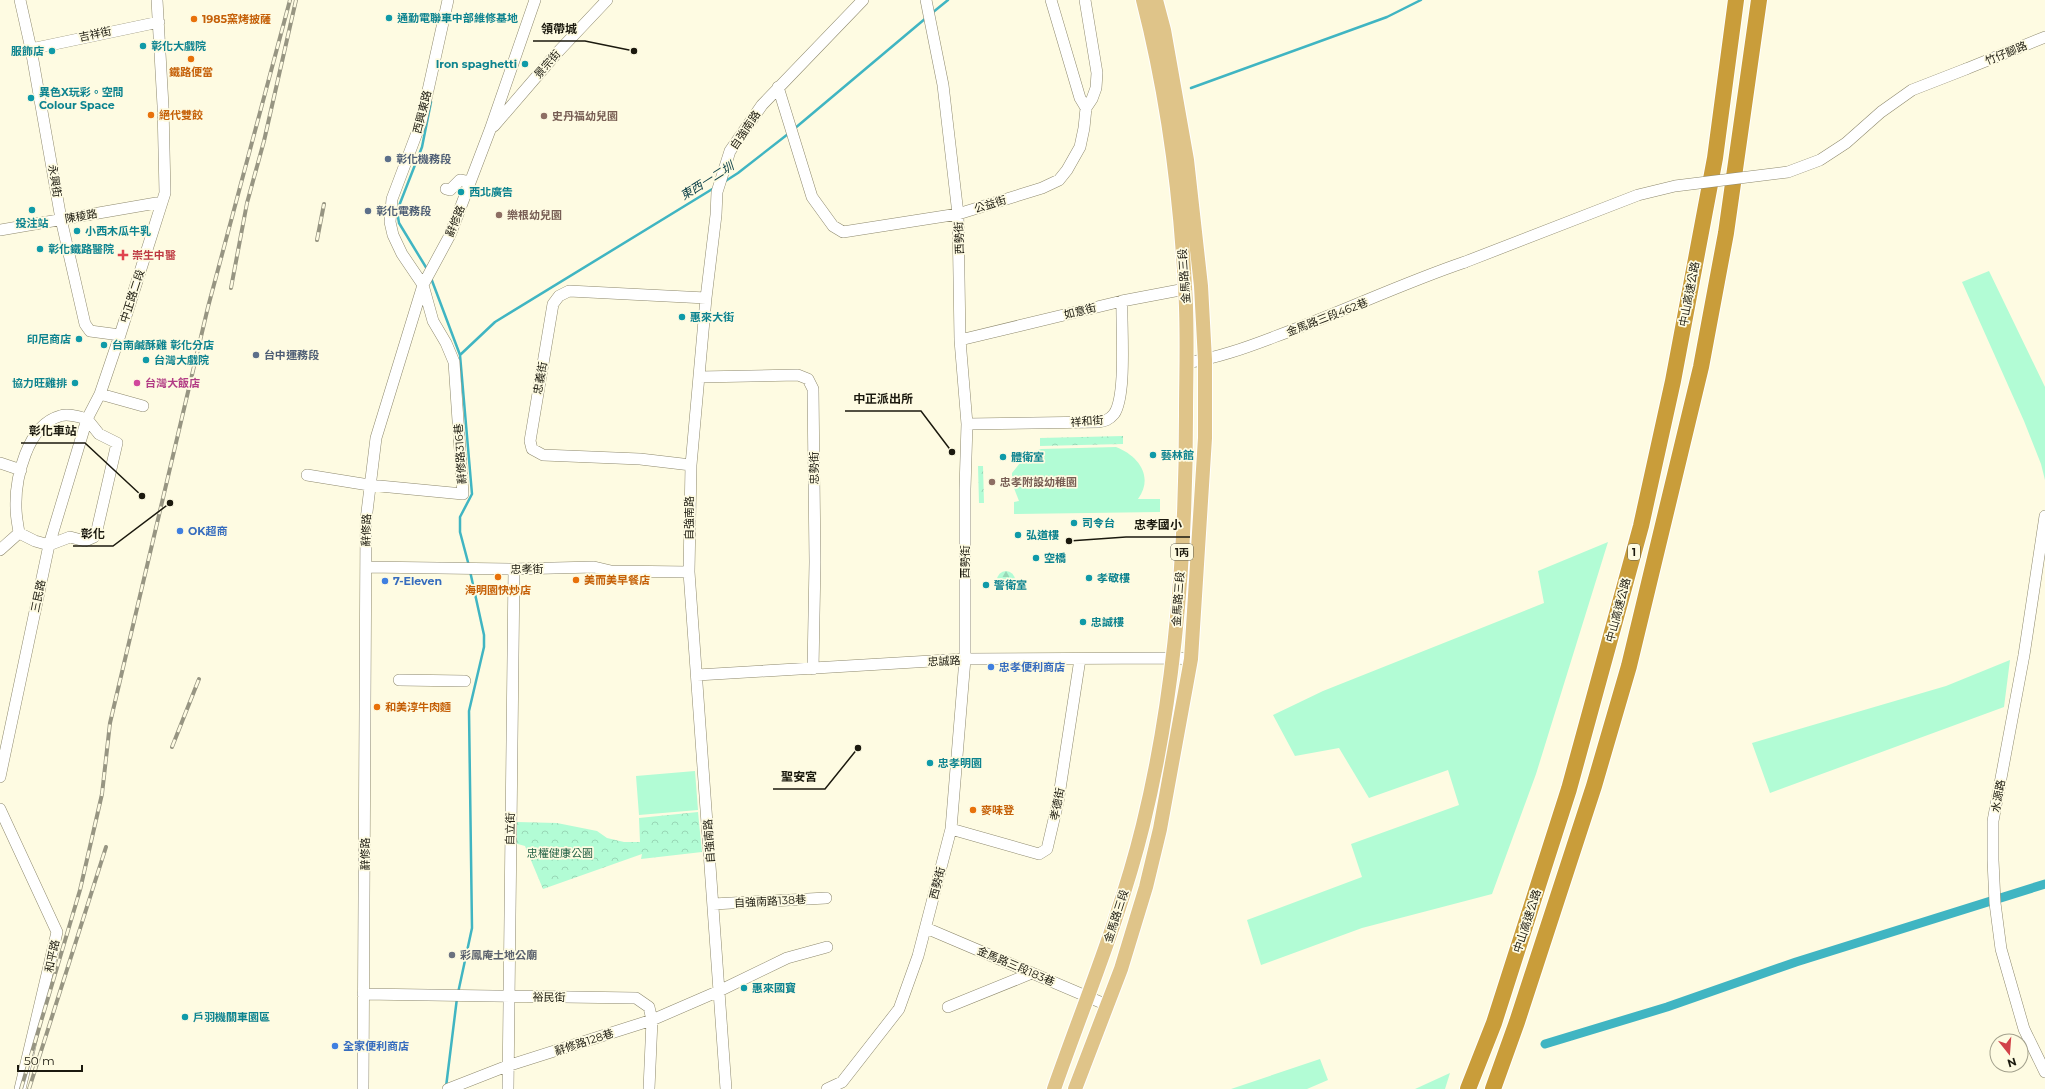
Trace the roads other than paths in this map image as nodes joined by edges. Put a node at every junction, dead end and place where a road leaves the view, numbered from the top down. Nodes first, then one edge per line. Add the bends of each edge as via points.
1 (20, 0) edge
2 (157, 0) edge
3 (448, 0) edge
4 (535, 0) edge
5 (607, 0) edge
6 (863, 0) edge
7 (926, 0) edge
8 (1051, 0) edge
9 (1085, 0) edge
10 (1143, 0) edge
11 (1156, 0) edge
12 (1736, 0) edge
13 (1759, 0) edge
14 (159, 22) junction
15 (2045, 37) edge
16 (30, 48) junction
17 (778, 87) junction
18 (1086, 108) junction
19 (490, 130) junction
20 (1175, 131) junction
21 (470, 182) junction
22 (446, 189) dead end
23 (162, 202) junction
24 (958, 214) junction
25 (61, 219) junction
26 (0, 230) edge
27 (1465, 262) joint
28 (427, 278) junction
29 (1201, 286) junction
30 (1185, 288) junction
31 (706, 298) junction
32 (1122, 301) junction
33 (120, 335) junction
34 (960, 340) junction
35 (1205, 360) junction
36 (1186, 363) junction
37 (700, 377) junction
38 (100, 394) junction
39 (143, 406) dead end
40 (87, 419) junction
41 (967, 424) junction
42 (0, 463) edge
43 (691, 465) junction
44 (21, 470) junction
45 (307, 475) dead end
46 (369, 485) junction
47 (2044, 523) edge
48 (19, 533) junction
49 (49, 545) junction
50 (0, 550) edge
51 (366, 567) junction
52 (514, 569) junction
53 (689, 572) junction
54 (1174, 658) junction
55 (965, 659) junction
56 (1191, 659) junction
57 (1080, 660) junction
58 (813, 669) junction
59 (697, 675) junction
60 (399, 680) dead end
61 (465, 681) dead end
62 (0, 775) edge
63 (0, 809) edge
64 (951, 829) junction
65 (826, 898) dead end
66 (713, 904) junction
67 (926, 928) junction
68 (827, 947) dead end
69 (1032, 973) junction
70 (720, 991) junction
71 (363, 994) junction
72 (508, 996) junction
73 (1087, 996) junction
74 (1106, 1005) junction
75 (948, 1007) dead end
76 (652, 1020) junction
77 (507, 1066) junction
78 (2045, 1072) edge
79 (20, 1089) edge
80 (363, 1089) edge
81 (448, 1089) edge
82 (508, 1089) edge
83 (649, 1089) edge
84 (726, 1089) edge
85 (828, 1089) edge
86 (1054, 1089) edge
87 (1075, 1089) edge
88 (1468, 1089) edge
89 (1493, 1089) edge

1 - 16 street, 永興街
2 - 14 street, 中正路二段
3 - 28 street, 西興東路 via 421,122 390,210 393,235 402,254
4 - 19 street, 辭修路
5 - 19 street, 景宗街
6 - 17 street, 自強南路
7 - 24 street, 西勢街 via 943,85
8 - 18 street via 1080,98
9 - 18 street via 1097,73 1096,88
10 - 20 main road, 金馬路三段 / 1丙
11 - 20 main road, 金馬路三段 / 1丙 via 1164,30
12 - 88 highway, 中山高速公路 / 1 via 1715,158 1673,381 1641,526 1569,789 1494,1023
13 - 89 highway, 中山高速公路 / 1 via 1726,233 1701,367 1635,643 1594,786 1520,1015
14 - 16 street, 吉祥街
14 - 23 street, 中正路二段 via 165,193
15 - 27 street, 竹仔腳路, bridge via 1912,90 1881,112 1846,143 1820,160 1788,172 1675,186 1638,195
16 - 25 street, 永興街
17 - 24 street, 公益街 via 812,197 833,226 843,232
17 - 31 street, 自強南路 via 730,151 717,192
18 - 24 street, 公益街 via 1080,147 1059,180 1042,188
19 - 21 street, 辭修路
20 - 29 main road, 金馬路三段 / 1丙 via 1186,160
20 - 30 main road, 金馬路三段 / 1丙 via 1174,156
21 - 22 street via 460,180 450,190
21 - 28 street, 辭修路 via 450,235
23 - 25 street, 陳稜路
23 - 33 street, 中正路二段
24 - 34 street, 西勢街
25 - 26 street, 陳稜路
25 - 33 street, 永興街 via 85,324 90,331
27 - 35 street, 金馬路三段462巷 via 1318,321
28 - 46 street, 辭修路 via 376,438
28 - 46 street, 辭修路316巷 via 433,321 454,362 463,494
29 - 30 street, 如意街
29 - 35 main road, 金馬路三段 / 1丙
30 - 32 street, 如意街
30 - 36 main road, 金馬路三段 / 1丙
31 - 37 street, 自強南路
31 - 43 street, 忠義街 via 569,291 559,296 553,304 530,441 532,449 543,455 640,459
32 - 34 street, 如意街
32 - 41 street, 祥和街 via 1121,396 1114,414 1108,420
33 - 38 street, 中正路二段
34 - 41 street, 西勢街
35 - 36 street, 金馬路三段462巷
35 - 56 main road, 金馬路三段 / 1丙 via 1204,465
36 - 54 main road, 金馬路三段 / 1丙 via 1186,498
37 - 43 street, 自強南路
37 - 58 street, 忠勢街 via 798,375 808,379 813,389
38 - 39 street
38 - 40 street, 中正路二段
40 - 44 street via 60,415 44,424 34,435
40 - 49 street, 三民路
40 - 49 street via 99,434 117,443 97,530 94,537 85,541 70,537
41 - 55 street, 西勢街
42 - 44 street
43 - 53 street, 自強南路
44 - 48 street via 16,508
45 - 46 street, 辭修路316巷
46 - 51 street, 辭修路
47 - 78 street, 水源路 via 2024,654 1993,821 1993,860 2001,949 2024,1029
48 - 49 street
48 - 50 street
49 - 62 street, 三民路
51 - 52 street, 忠孝街
51 - 71 street, 辭修路
52 - 53 street, 忠孝街 via 594,567 611,571
52 - 72 street, 自立街
53 - 59 street, 自強南路
54 - 56 street, 忠誠路
54 - 57 street, 忠誠路
54 - 73 main road, 金馬路三段 / 1丙 via 1157,763 1143,826 1118,915
55 - 57 street, 忠誠路
55 - 58 street, 忠誠路
55 - 64 street, 西勢街
56 - 74 main road, 金馬路三段 / 1丙 via 1160,828 1146,887 1121,970
57 - 64 street, 孝德街 via 1058,802 1047,849 1039,854
58 - 59 street, 忠誠路
59 - 66 street, 自強南路
60 - 61 street
63 - 79 street, 和平路 via 57,932
64 - 67 street, 西勢街
65 - 66 street, 自強南路138巷
66 - 70 street, 自強南路
67 - 69 street, 金馬路三段183巷
67 - 85 street, 西勢街 via 912,977 899,1009 842,1082
68 - 70 street, 辭修路128巷 via 787,958
69 - 73 street, 金馬路三段183巷
69 - 75 street
70 - 76 street, 辭修路128巷
70 - 84 street, 自強南路
71 - 72 street, 裕民街
71 - 80 street, 辭修路
72 - 76 street, 裕民街 via 636,998 649,1007
72 - 77 street, 自立街
73 - 74 street, 金馬路三段183巷
73 - 86 main road, 金馬路三段 / 1丙
74 - 87 main road, 金馬路三段 / 1丙
76 - 77 street, 辭修路128巷
76 - 83 street, 裕民街
77 - 81 street, 辭修路128巷
77 - 82 street, 自立街

